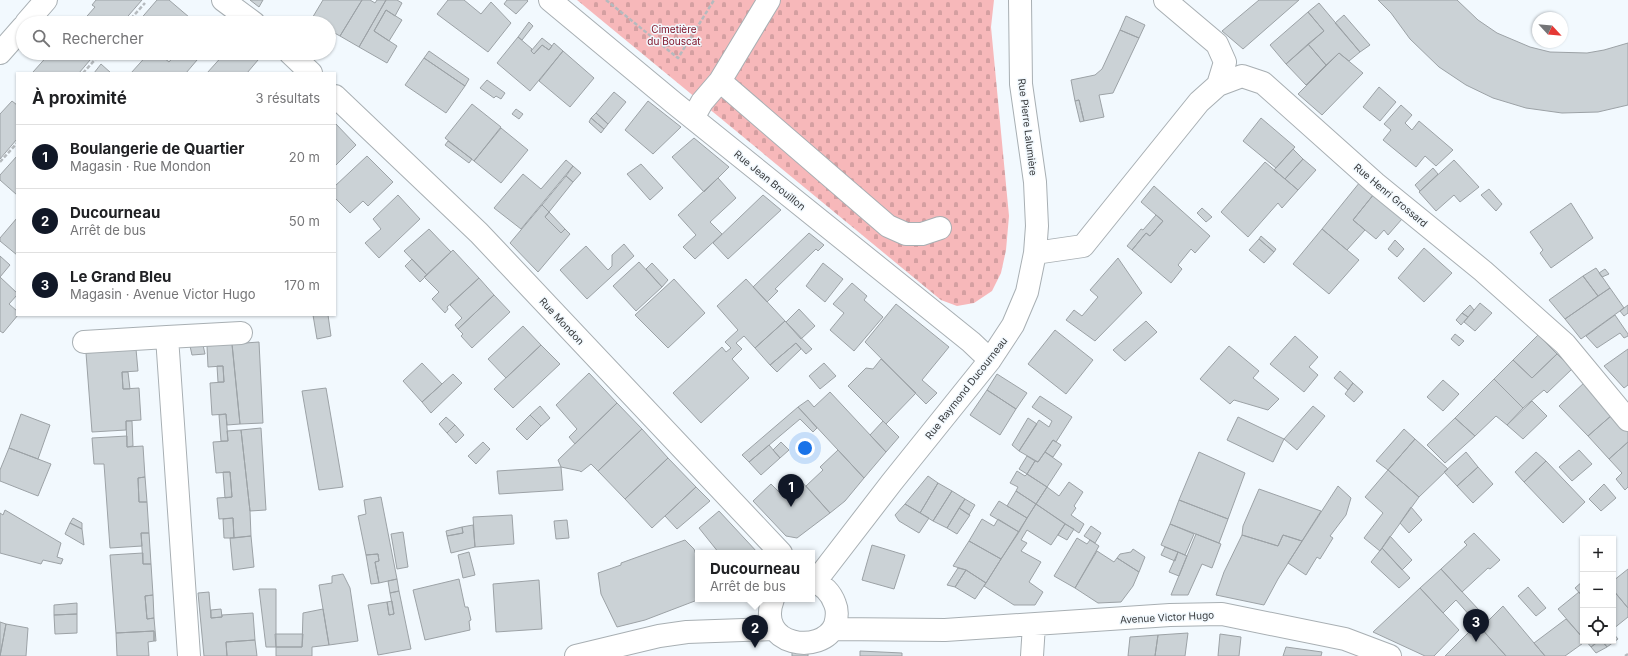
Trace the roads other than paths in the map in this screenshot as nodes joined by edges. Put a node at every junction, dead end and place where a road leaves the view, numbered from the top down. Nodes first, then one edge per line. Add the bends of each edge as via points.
1 (46, 0) edge
2 (223, 0) edge
3 (550, 0) edge
4 (770, 0) edge
5 (1020, 0) edge
6 (1166, 0) edge
7 (32, 16) edge
8 (245, 16) edge
9 (16, 35) edge
10 (0, 53) edge
11 (297, 60) edge
12 (310, 72) edge
13 (720, 81) junction
14 (1218, 85) junction
15 (336, 97) edge
16 (693, 118) junction
17 (940, 228) dead end
18 (1035, 253) junction
19 (241, 332) dead end
20 (167, 337) junction
21 (84, 342) dead end
22 (990, 360) junction
23 (1628, 420) edge
24 (778, 550) edge
25 (815, 579) edge
26 (815, 583) edge
27 (772, 602) edge
28 (1034, 625) junction
29 (834, 629) junction
30 (777, 641) edge
31 (1381, 654) edge
32 (188, 656) edge
33 (576, 656) edge
34 (1032, 656) edge

1 - 7 street
2 - 8 street
3 - 16 street, Rue Jean Brouillon
4 - 13 street
5 - 18 street, Rue Pierre Lalumière via 1021,84 1035,182
6 - 14 street via 1218,44 1225,62
9 - 10 street
11 - 12 street
13 - 16 street via 702,102
13 - 17 street via 888,226 906,234 922,234
14 - 18 street via 1199,102 1083,246
14 - 23 street, Rue Henri Grossard via 1242,76 1263,83 1374,183 1483,270 1565,344
15 - 24 street, Rue Mondon via 478,233
16 - 22 street, Rue Jean Brouillon via 965,337
18 - 22 street, Rue Raymond Ducourneau via 1028,292 1013,326
19 - 20 street
20 - 21 street
20 - 32 street
22 - 25 street, Rue Raymond Ducourneau
26 - 29 street via 832,596 837,618
27 - 30 street via 770,618
28 - 29 street, Avenue Victor Hugo via 945,630
28 - 31 street, Avenue Victor Hugo via 1170,615 1222,614 1345,639
28 - 34 street
29 - 30 street via 828,638 809,648
30 - 33 street via 687,632

